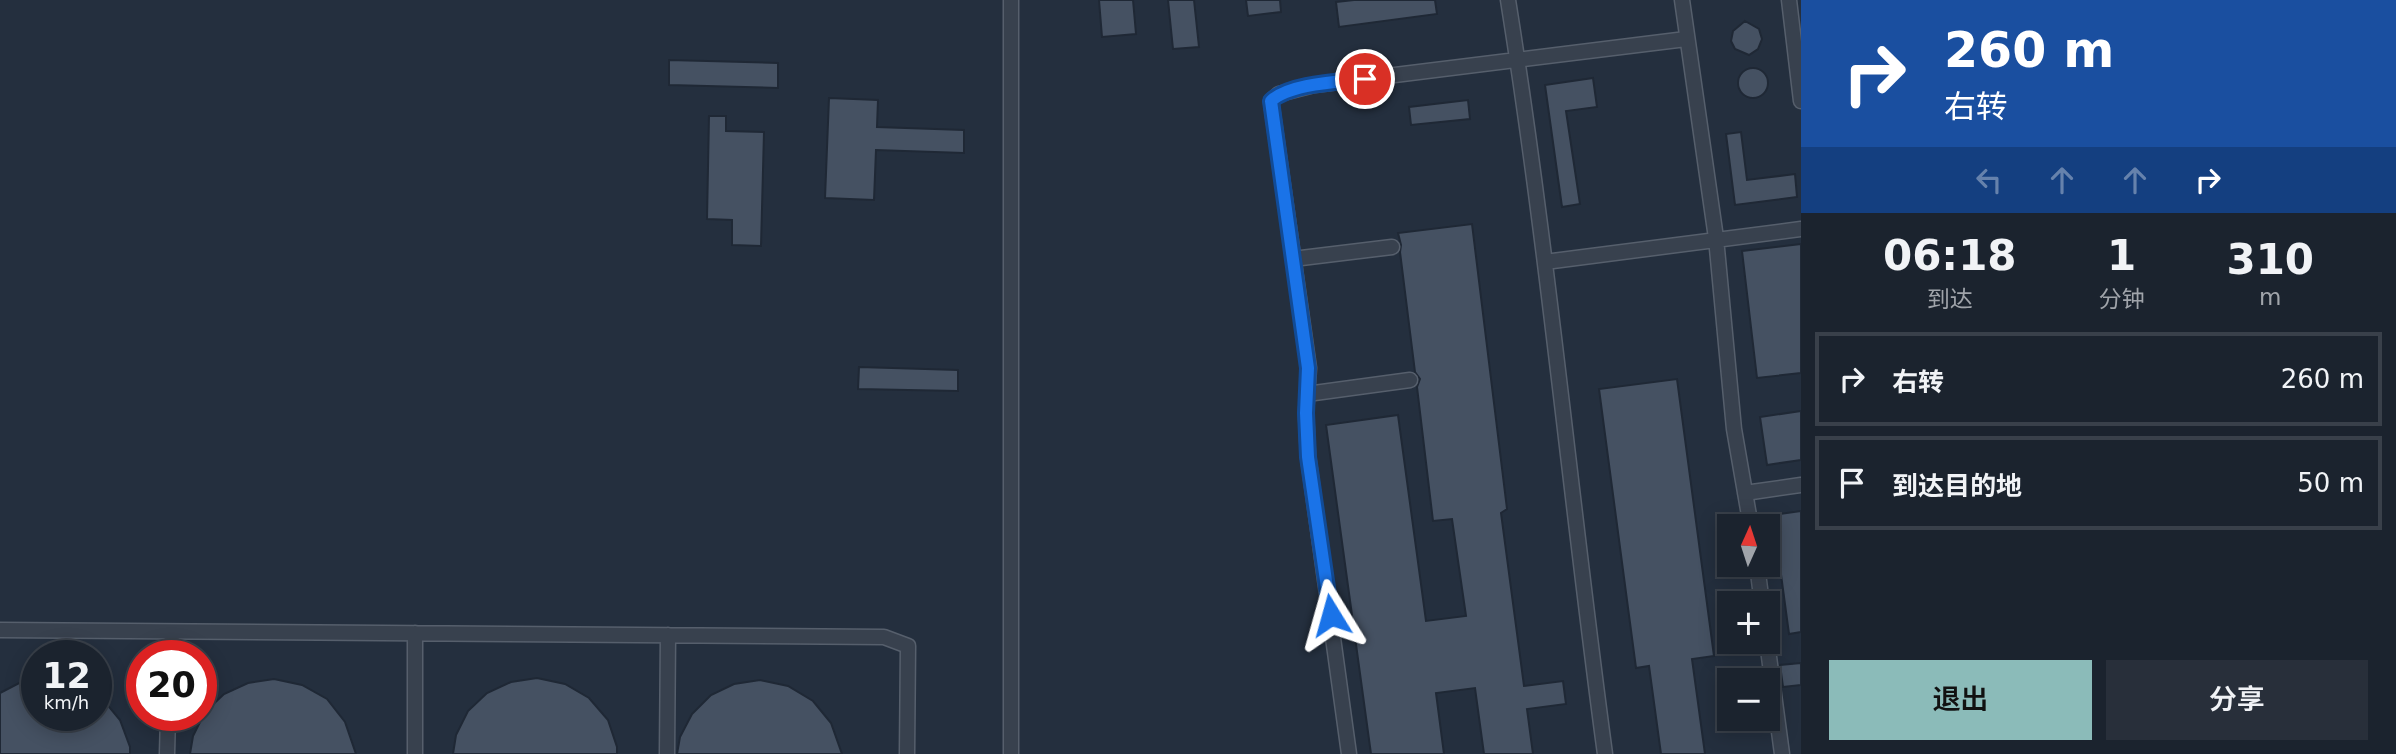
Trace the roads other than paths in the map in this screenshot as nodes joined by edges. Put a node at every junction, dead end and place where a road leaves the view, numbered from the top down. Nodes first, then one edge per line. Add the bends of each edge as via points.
1 (1011, 0) edge
2 (1508, 0) edge
3 (1682, 0) edge
4 (1789, 0) edge
5 (1686, 39) junction
6 (1517, 60) junction
7 (1801, 101) edge
8 (1801, 229) edge
9 (1716, 238) junction
10 (1392, 247) dead end
11 (1293, 259) junction
12 (1545, 262) junction
13 (1410, 380) dead end
14 (1307, 394) junction
15 (1801, 485) edge
16 (1745, 493) junction
17 (1749, 514) edge
18 (0, 630) edge
19 (172, 632) junction
20 (415, 633) junction
21 (668, 635) junction
22 (172, 640) edge
23 (1769, 654) edge
24 (168, 731) edge
25 (167, 754) edge
26 (415, 754) edge
27 (667, 754) edge
28 (907, 754) edge
29 (1011, 754) edge
30 (1349, 754) edge
31 (1605, 754) edge
32 (1782, 754) edge

1 - 29 street
2 - 6 street
3 - 5 street
4 - 7 street
5 - 6 street
5 - 9 street
6 - 11 street via 1314,85 1279,94 1271,101
6 - 12 street
8 - 9 street
9 - 12 street
9 - 16 street via 1734,429
10 - 11 street
11 - 14 street via 1308,368
12 - 31 street
13 - 14 street
14 - 30 street via 1308,457
15 - 16 street
16 - 17 street
18 - 19 street
19 - 20 street
19 - 22 street
20 - 21 street
20 - 26 street
21 - 27 street
21 - 28 street via 884,637 908,646
23 - 32 street
24 - 25 street

